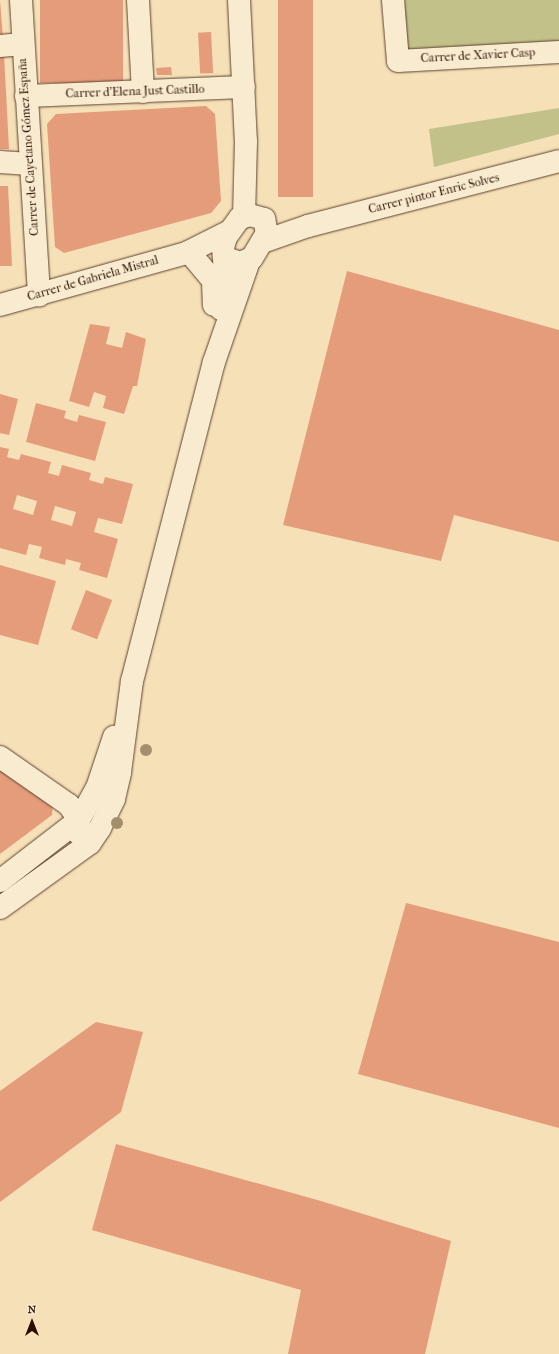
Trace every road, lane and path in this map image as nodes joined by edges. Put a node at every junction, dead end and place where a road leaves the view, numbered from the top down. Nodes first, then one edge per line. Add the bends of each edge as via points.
1 (21, 0) edge
2 (138, 0) edge
3 (239, 0) edge
4 (393, 0) edge
5 (23, 44) junction
6 (0, 46) edge
7 (559, 52) edge
8 (244, 87) junction
9 (143, 92) junction
10 (26, 96) junction
11 (559, 161) edge
12 (0, 162) edge
13 (30, 164) junction
14 (249, 221) junction
15 (308, 226) junction
16 (262, 242) junction
17 (188, 253) junction
18 (225, 256) junction
19 (249, 261) junction
20 (39, 295) junction
21 (0, 305) edge
22 (215, 354) junction
23 (132, 681) junction
24 (0, 757) edge
25 (79, 820) junction
26 (0, 882) edge
27 (0, 902) edge
28 (0, 908) edge

1 - 5 street, Carrer de Cayetano Gómez España
2 - 9 street
3 - 8 street
4 - 7 street, Carrer de Xavier Casp via 398,61
5 - 6 street
5 - 10 street, Carrer de Cayetano Gómez España
8 - 9 street, Carrer d'Elena Just Castillo
8 - 14 street
9 - 10 street, Carrer d'Elena Just Castillo
10 - 13 street, Carrer de Cayetano Gómez España
11 - 15 street, Carrer pintor Enric Solves
12 - 13 street
13 - 20 street, Carrer de Cayetano Gómez España
14 - 15 street, Carrer pintor Enric Solves
14 - 16 street via 267,233
14 - 17 street, Carrer de Gabriela Mistral
14 - 18 street
15 - 16 street, Carrer pintor Enric Solves
16 - 19 street
17 - 18 street, Carrer de Gabriela Mistral
17 - 20 street, Carrer de Gabriela Mistral
17 - 22 street via 213,280 215,294 211,329
18 - 19 street, Carrer de Gabriela Mistral via 240,263
18 - 22 street via 226,283
19 - 22 street
20 - 21 street, Carrer de Gabriela Mistral
22 - 23 street
23 - 25 street via 100,781
23 - 28 street via 120,772 114,799 100,828 90,843
24 - 25 street via 69,805
25 - 26 street
25 - 27 street via 76,838

